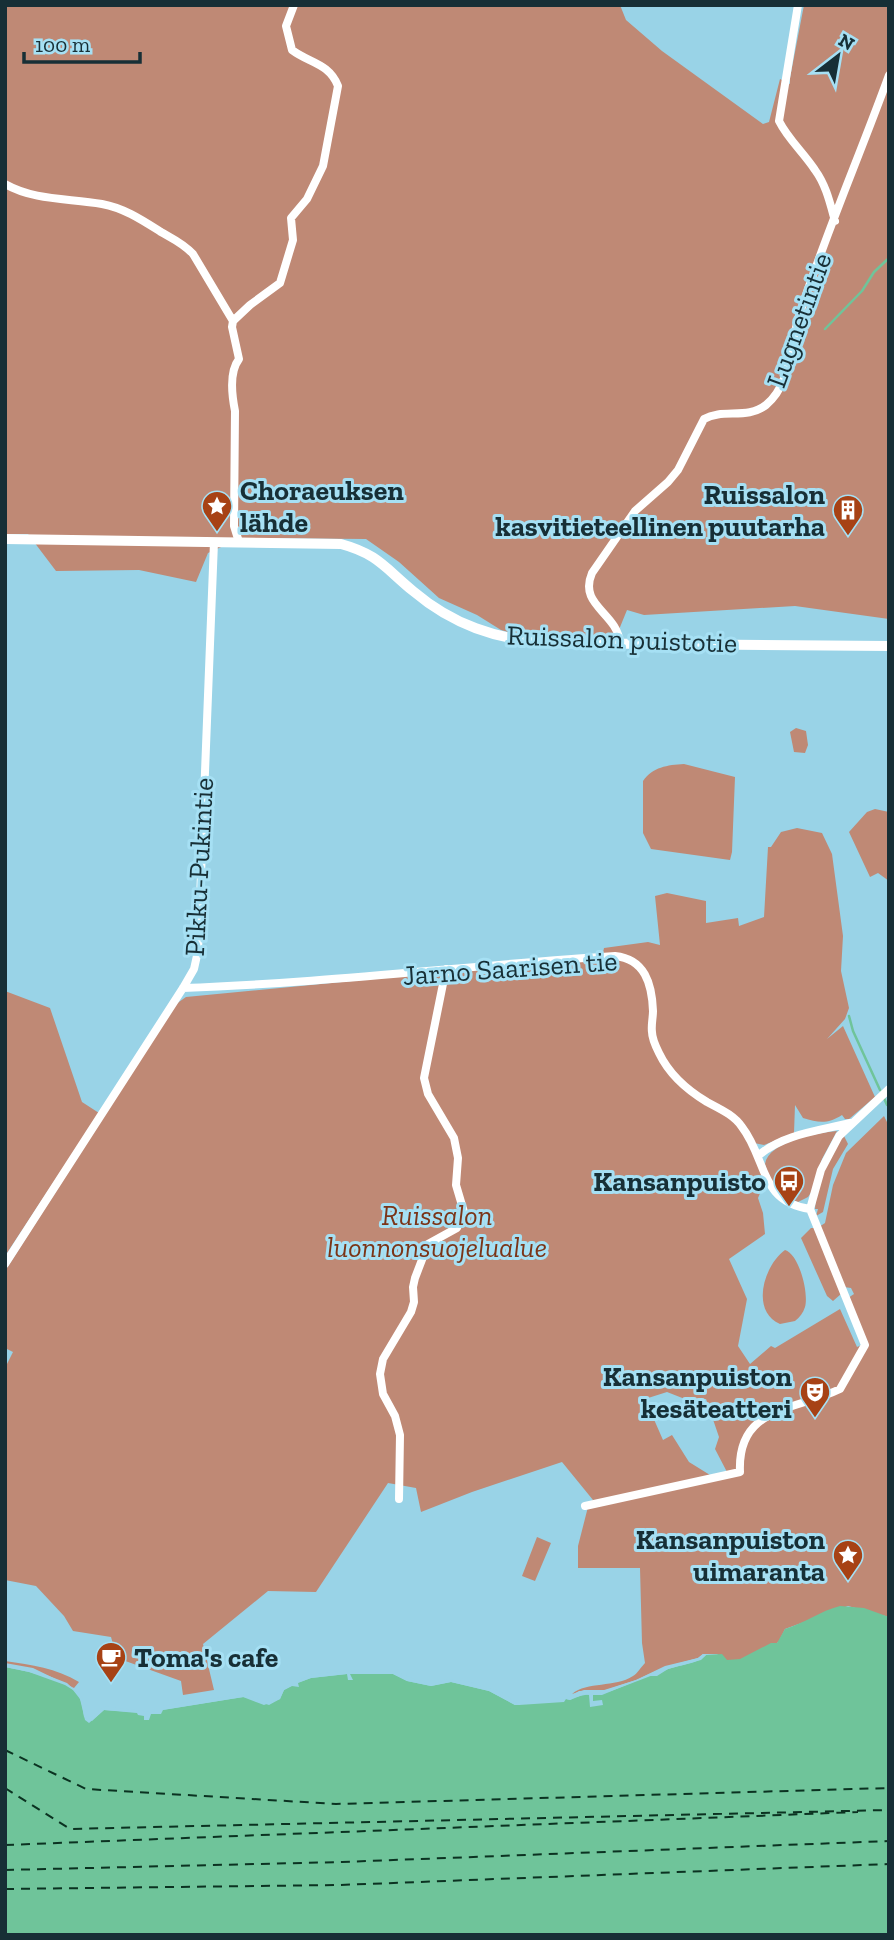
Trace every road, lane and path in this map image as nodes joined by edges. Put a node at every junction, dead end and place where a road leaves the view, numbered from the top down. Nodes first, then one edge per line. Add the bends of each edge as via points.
1 (294, 5) edge
2 (798, 5) edge
3 (889, 75) edge
4 (5, 184) edge
5 (835, 221) junction
6 (233, 321) junction
7 (5, 539) edge
8 (215, 542) junction
9 (239, 542) junction
10 (620, 643) junction
11 (889, 646) edge
12 (446, 969) junction
13 (183, 989) junction
14 (889, 1089) edge
15 (850, 1123) junction
16 (759, 1155) junction
17 (810, 1209) junction
18 (5, 1264) edge
19 (399, 1499) dead end
20 (585, 1506) dead end

1 - 6 street via 286,26 292,50 325,67 338,86 323,166 307,200 291,218 293,240 280,283
2 - 5 street via 779,121 824,186
3 - 5 street, Lugnetintie
4 - 6 street via 40,197 104,204 137,216 185,245
5 - 10 street, Lugnetintie via 799,318 787,368 772,398 747,414 704,419 678,470 635,511 589,580 590,597 615,624
6 - 9 street via 239,359 233,398 234,526
7 - 8 street, Ruissalon puistotie
8 - 9 street, Ruissalon puistotie
8 - 13 street, Pikku-Pukintie via 198,951
9 - 10 street, Ruissalon puistotie via 327,542 363,551 440,611 507,639
10 - 11 street, Ruissalon puistotie
12 - 13 street, Jarno Saarisen tie
12 - 16 street, Jarno Saarisen tie via 627,957 650,981 652,1032 666,1066 695,1095 736,1119
12 - 19 street via 424,1078 454,1138 456,1185 464,1212 457,1228 428,1244 413,1287 411,1312 383,1359 383,1394 400,1435
13 - 18 street, Pikku-Pukintie
14 - 15 street
15 - 16 street via 791,1137
15 - 17 street via 828,1155
16 - 17 street, Jarno Saarisen tie via 766,1180 779,1195
17 - 20 street via 865,1345 840,1389 796,1403 752,1428 742,1443 740,1472

